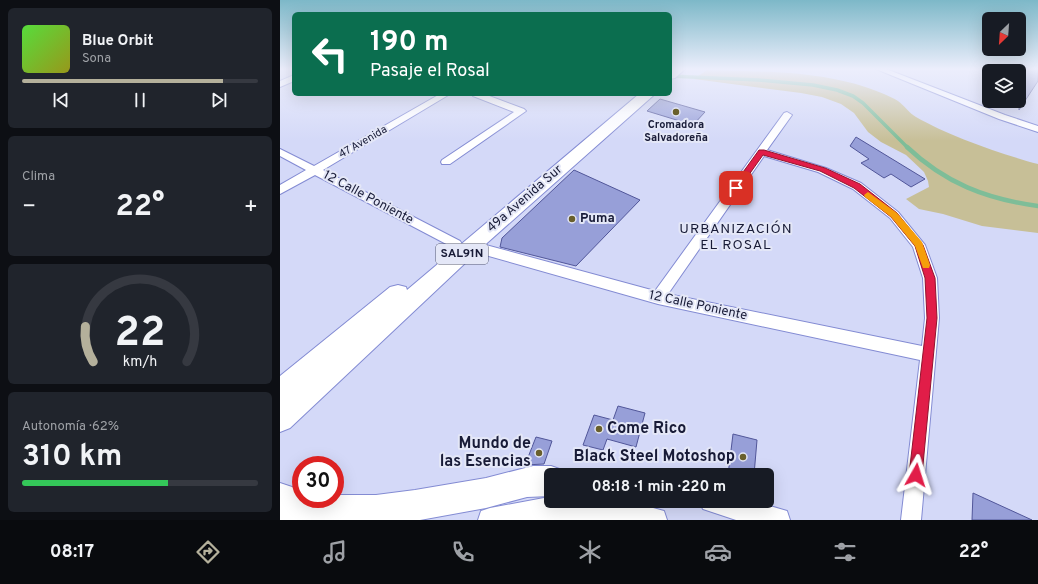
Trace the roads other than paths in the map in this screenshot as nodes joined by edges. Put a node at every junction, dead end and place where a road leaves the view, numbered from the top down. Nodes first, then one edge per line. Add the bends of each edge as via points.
1 (942, 93) edge
2 (443, 96) edge
3 (481, 96) edge
4 (636, 96) edge
5 (646, 96) edge
6 (788, 115) dead end
7 (1038, 129) edge
8 (280, 152) edge
9 (762, 152) junction
10 (446, 162) dead end
11 (315, 170) junction
12 (280, 190) edge
13 (464, 245) junction
14 (658, 298) junction
15 (927, 354) junction
16 (280, 412) edge
17 (544, 481) edge
18 (544, 489) edge
19 (280, 498) edge
20 (736, 508) edge
21 (498, 513) edge
22 (280, 514) edge
23 (618, 514) edge
24 (291, 520) edge
25 (421, 520) edge
26 (536, 520) edge
27 (655, 520) edge
28 (778, 520) edge
29 (911, 520) edge

1 - 7 street
2 - 11 street, 47 Avenida
3 - 10 street via 521,111
4 - 13 main road, 49a Avenida Sur / SAL91N
5 - 13 main road, 49a Avenida Sur / SAL91N
6 - 9 street
8 - 11 street, 12 Calle Poniente
9 - 14 street
9 - 15 street via 822,170 857,186 894,215 919,245 930,278 932,318
11 - 12 street, 47 Avenida
11 - 13 street, 12 Calle Poniente
13 - 14 street, 12 Calle Poniente
13 - 16 main road, 49a Avenida Sur / SAL91N
14 - 15 street, 12 Calle Poniente
15 - 29 street
17 - 19 main road via 529,481 503,489 356,514 317,511
18 - 21 street via 525,496
20 - 28 street
21 - 23 street via 577,508
21 - 25 street
22 - 24 street
23 - 26 main road via 561,515
23 - 27 street

